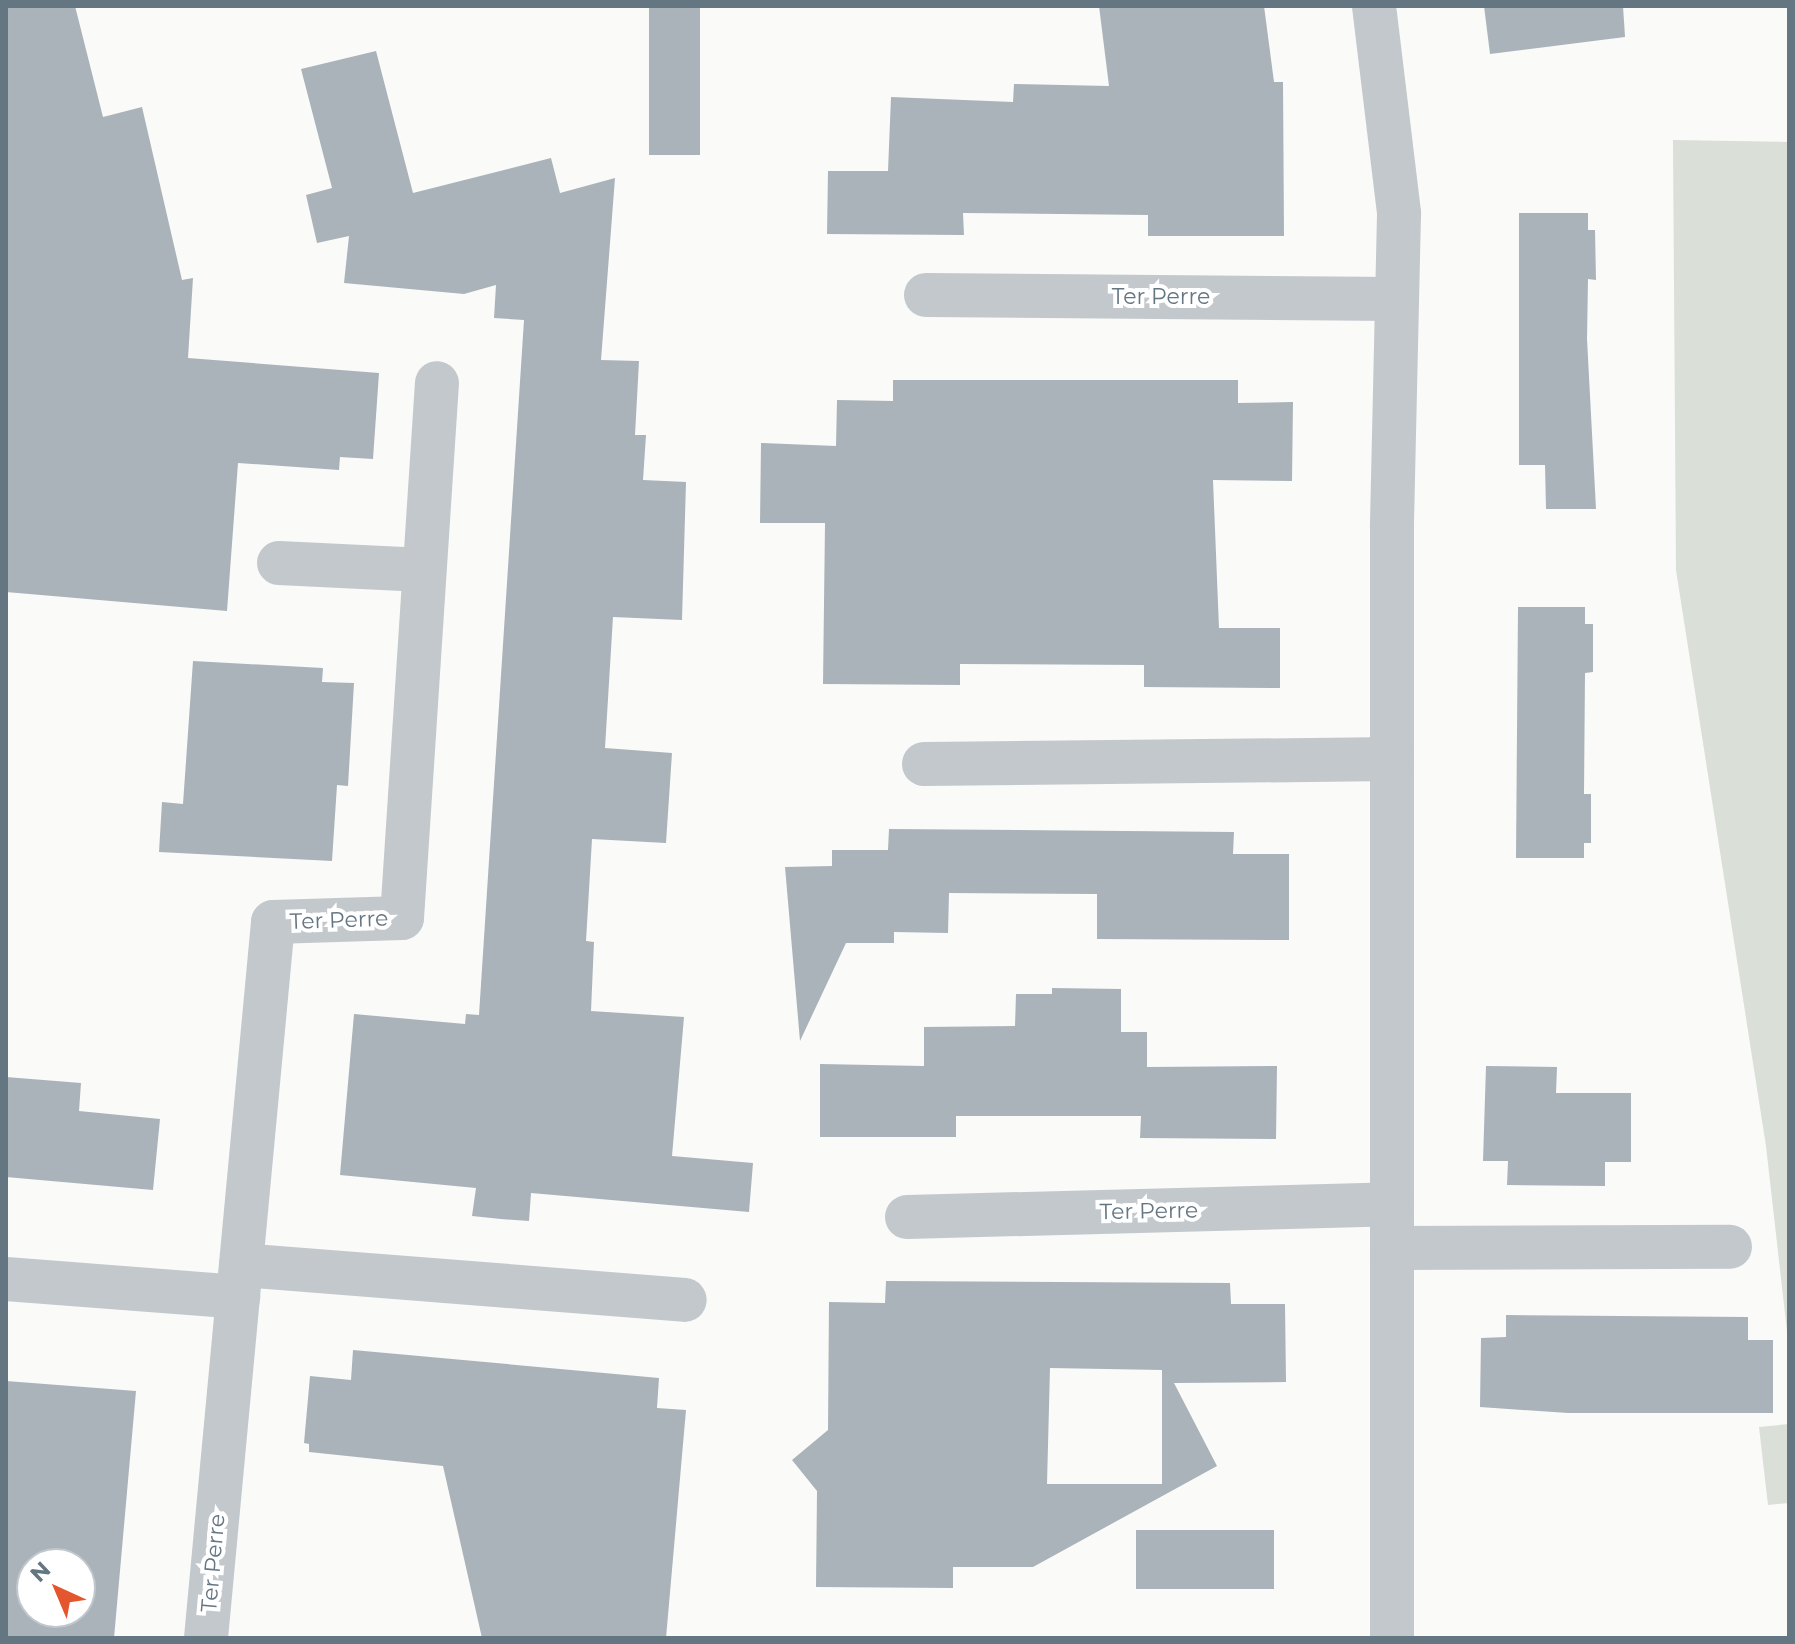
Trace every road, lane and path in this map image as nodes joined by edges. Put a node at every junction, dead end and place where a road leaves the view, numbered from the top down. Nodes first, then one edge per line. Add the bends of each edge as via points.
1 (1374, 6) edge
2 (926, 295) dead end
3 (1397, 299) junction
4 (437, 383) dead end
5 (279, 563) dead end
6 (424, 570) junction
7 (1392, 759) junction
8 (924, 764) dead end
9 (1392, 1204) junction
10 (907, 1217) dead end
11 (1730, 1247) dead end
12 (1392, 1248) junction
13 (6, 1279) edge
14 (239, 1281) junction
15 (685, 1300) dead end
16 (206, 1638) edge
17 (1392, 1638) edge

1 - 3 street via 1399,214
2 - 3 street, Ter Perre
3 - 7 street
4 - 6 street, Ter Perre
5 - 6 street
6 - 14 street, Ter Perre via 402,918 273,922
7 - 8 street
7 - 9 street
9 - 10 street, Ter Perre
9 - 12 street
11 - 12 street
12 - 17 street
13 - 14 street
14 - 15 street
14 - 16 street, Ter Perre

